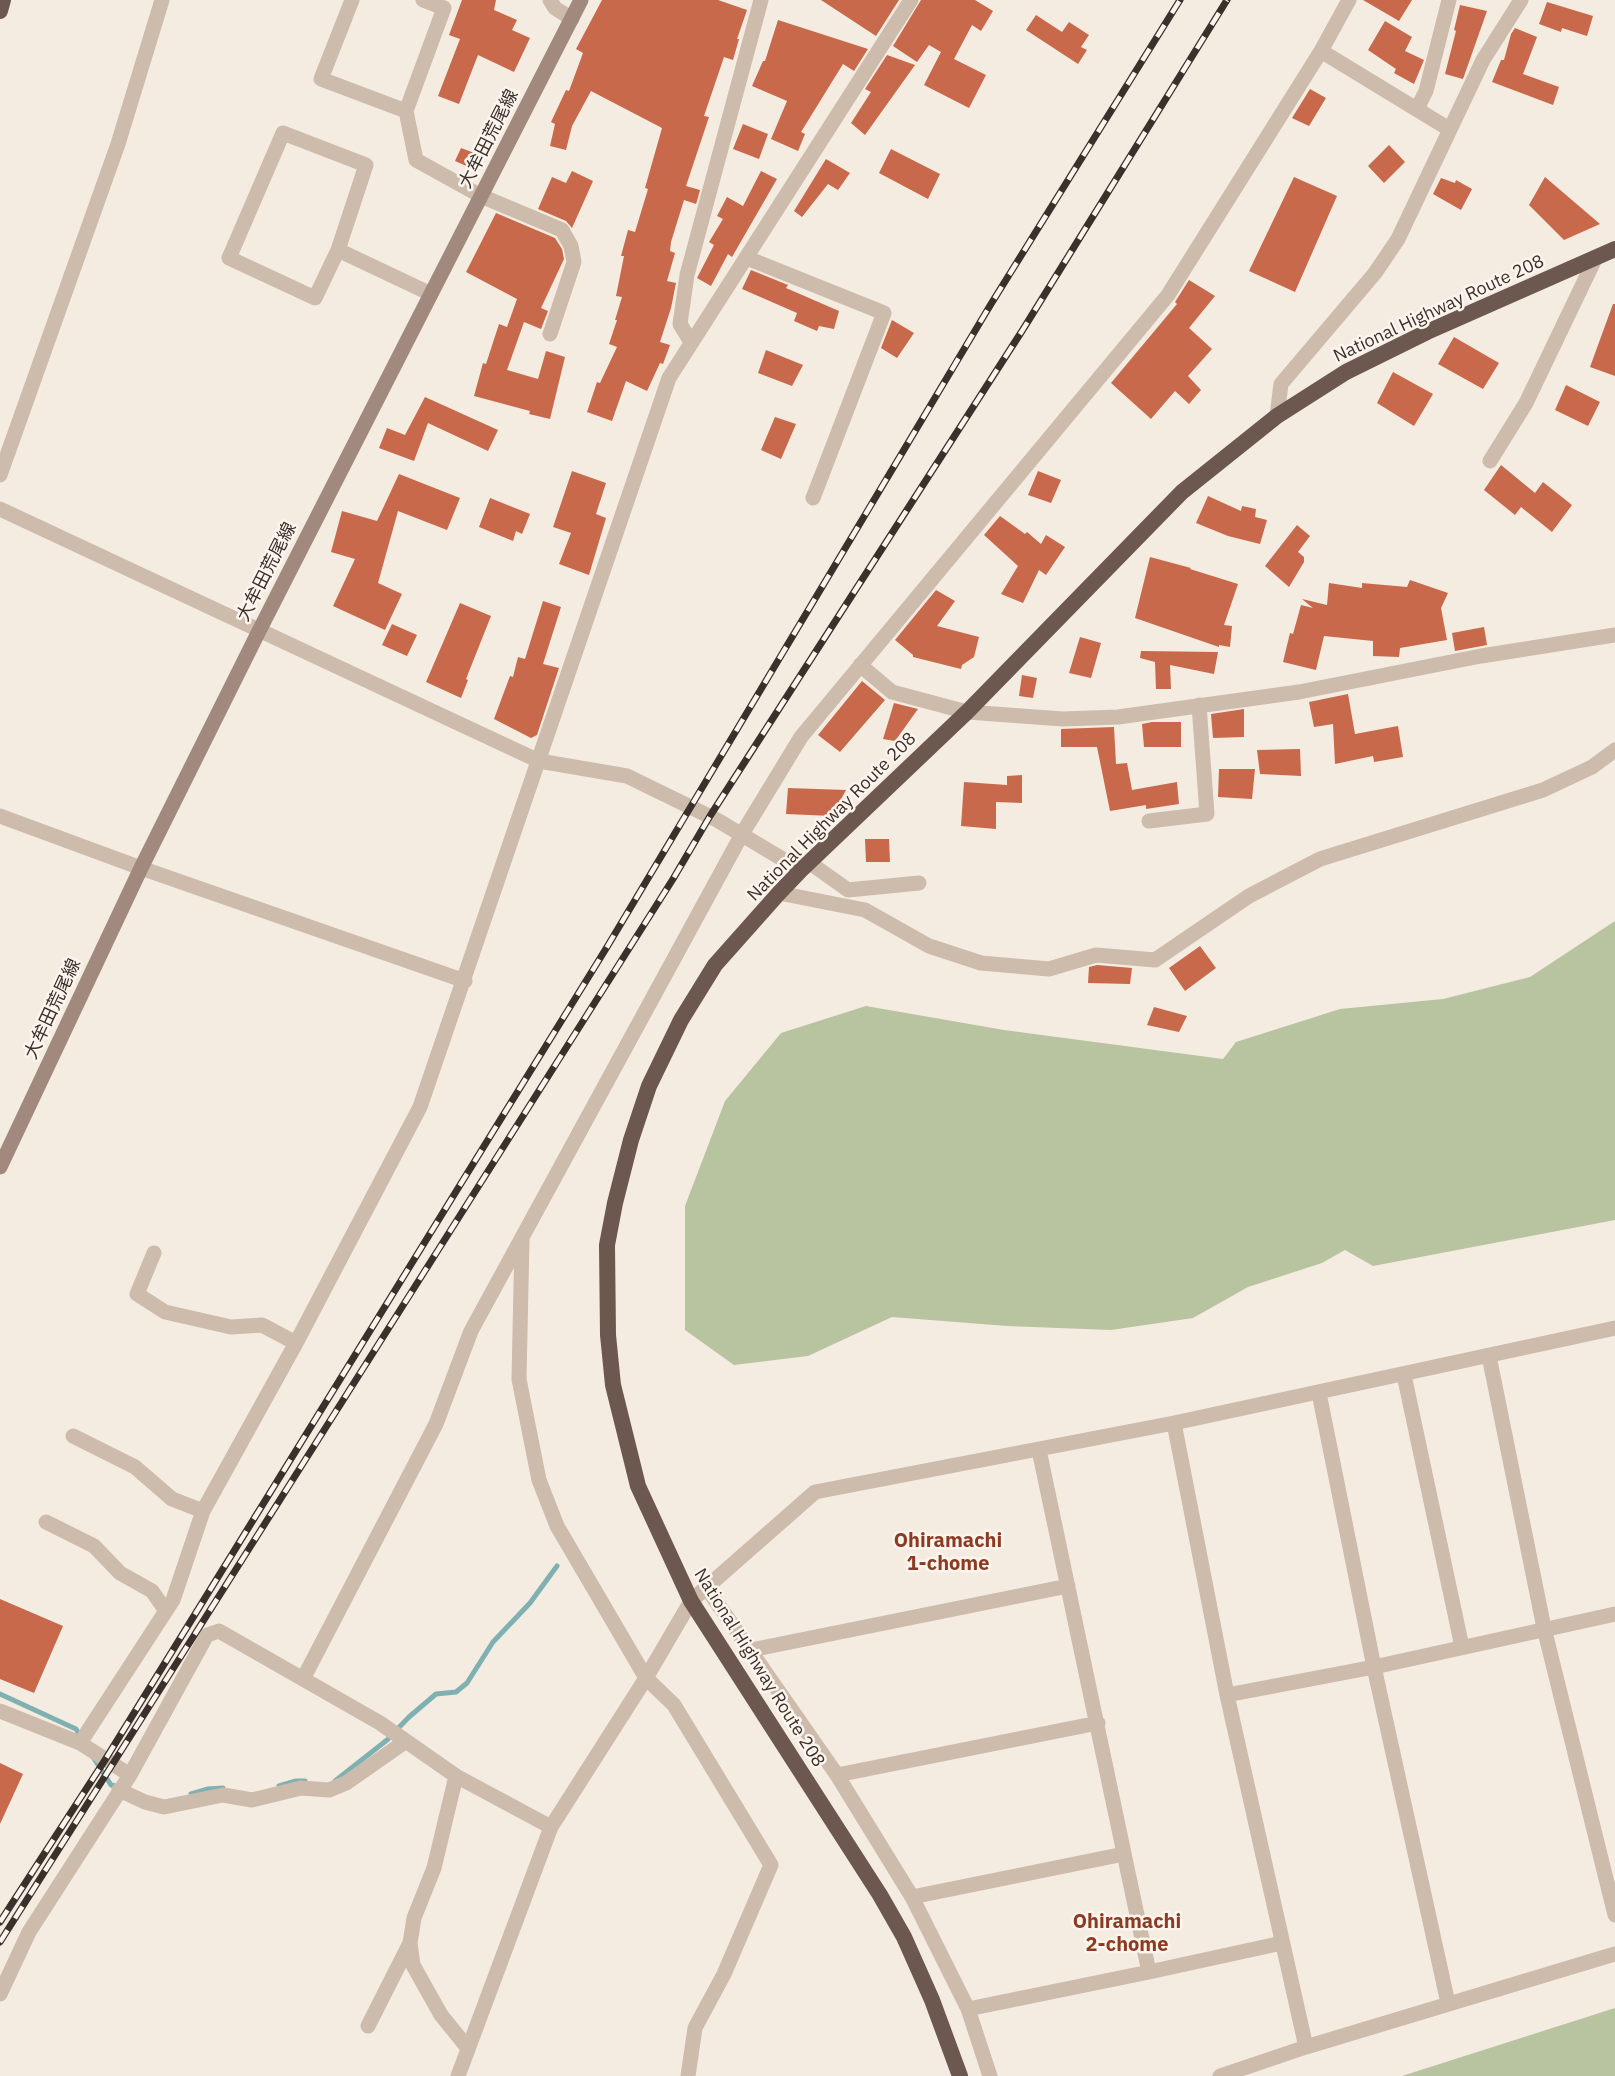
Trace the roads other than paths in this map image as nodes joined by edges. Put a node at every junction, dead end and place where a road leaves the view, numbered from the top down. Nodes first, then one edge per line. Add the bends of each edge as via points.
1 (3, 0) edge
2 (162, 0) edge
3 (352, 0) edge
4 (423, 0) edge
5 (550, 0) edge
6 (582, 0) edge
7 (762, 0) edge
8 (911, 0) edge
9 (1349, 0) edge
10 (1449, 0) edge
11 (1521, 0) edge
12 (0, 11) edge
13 (572, 19) junction
14 (1321, 51) junction
15 (1417, 109) junction
16 (406, 111) junction
17 (1449, 129) junction
18 (481, 196) junction
19 (1615, 249) edge
20 (339, 250) junction
21 (747, 258) junction
22 (1595, 259) junction
23 (431, 294) junction
24 (550, 334) dead end
25 (691, 342) junction
26 (1277, 416) junction
27 (1490, 461) dead end
28 (1, 471) edge
29 (813, 498) dead end
30 (0, 509) edge
31 (260, 629) junction
32 (1615, 635) edge
33 (860, 665) junction
34 (1199, 705) junction
35 (967, 712) junction
36 (1615, 750) edge
37 (539, 760) junction
38 (0, 816) edge
39 (1149, 821) dead end
40 (742, 834) junction
41 (806, 866) junction
42 (141, 868) junction
43 (918, 883) dead end
44 (779, 893) junction
45 (465, 981) junction
46 (0, 1167) edge
47 (522, 1237) junction
48 (154, 1253) dead end
49 (1615, 1328) edge
50 (296, 1343) junction
51 (1489, 1356) junction
52 (1404, 1374) junction
53 (1319, 1393) junction
54 (1174, 1424) junction
55 (73, 1436) dead end
56 (1039, 1450) junction
57 (203, 1511) junction
58 (46, 1522) dead end
59 (1068, 1586) junction
60 (706, 1587) junction
61 (691, 1601) junction
62 (166, 1611) junction
63 (1615, 1614) edge
64 (1544, 1629) junction
65 (1462, 1647) junction
66 (751, 1650) junction
67 (1374, 1666) junction
68 (646, 1678) junction
69 (303, 1679) junction
70 (1227, 1695) junction
71 (0, 1711) edge
72 (1098, 1723) junction
73 (406, 1741) junction
74 (80, 1743) junction
75 (130, 1775) junction
76 (837, 1775) junction
77 (456, 1776) junction
78 (119, 1791) junction
79 (550, 1827) junction
80 (1124, 1854) junction
81 (912, 1897) junction
82 (1615, 1915) edge
83 (410, 1943) junction
84 (1282, 1943) junction
85 (1615, 1954) edge
86 (1149, 1972) junction
87 (0, 1994) edge
88 (1448, 2003) junction
89 (969, 2009) junction
90 (368, 2026) dead end
91 (1306, 2047) junction
92 (467, 2048) junction
93 (458, 2076) edge
94 (688, 2076) edge
95 (960, 2076) edge
96 (990, 2076) edge
97 (1220, 2076) edge

1 - 12 highway
2 - 28 street via 118,144
3 - 16 street via 321,79
4 - 16 street via 444,8
5 - 13 street
6 - 13 main road, 大牟田荒尾線
7 - 25 street via 687,275 681,324
8 - 21 street
9 - 14 street
10 - 15 street via 1426,91
11 - 17 street via 1483,60
13 - 18 main road, 大牟田荒尾線
14 - 15 street
14 - 33 street via 1168,295
15 - 17 street
16 - 18 street via 416,160
17 - 26 street via 1398,239 1375,273 1281,384
18 - 23 main road, 大牟田荒尾線
18 - 24 street via 562,230 571,246 574,262
19 - 22 highway, National Highway Route 208
20 - 20 street via 315,298 229,258 283,133 366,165
20 - 23 street
21 - 25 street
21 - 29 street via 884,313
22 - 26 highway, National Highway Route 208 via 1356,367
22 - 27 street via 1526,403
23 - 31 main road, 大牟田荒尾線
25 - 37 street via 669,378
26 - 35 highway, National Highway Route 208 via 1182,492
30 - 31 street
31 - 37 street
31 - 42 main road, 大牟田荒尾線
32 - 34 street via 1299,692
33 - 35 street via 892,692
33 - 40 street via 801,737
34 - 35 street via 1118,717 1063,719
34 - 39 street via 1207,814
35 - 41 highway, National Highway Route 208
36 - 44 street via 1592,767 1543,790 1320,859 1249,896 1155,960 1096,955 1049,969 981,963 929,946 865,910
37 - 40 street via 627,776
37 - 45 street
38 - 42 street
40 - 41 street
40 - 47 street
41 - 43 street via 848,890
41 - 44 highway, National Highway Route 208
42 - 45 street
42 - 46 main road, 大牟田荒尾線
44 - 61 highway, National Highway Route 208 via 715,965 669,1044 631,1140 607,1245 608,1335 623,1429 638,1486
45 - 50 street via 420,1107
47 - 68 street via 519,1379 539,1480 556,1526
47 - 69 street via 471,1331 436,1424
48 - 50 street via 137,1294 165,1312 231,1327 262,1325
49 - 51 street
50 - 57 street
51 - 52 street
51 - 64 street
52 - 53 street
52 - 65 street
53 - 54 street
53 - 67 street
54 - 56 street
54 - 70 street
55 - 57 street via 135,1467 172,1499
56 - 59 street
56 - 60 street via 816,1492
57 - 62 street
58 - 62 street via 94,1546 120,1573 153,1591
59 - 66 street
59 - 72 street
60 - 61 street
60 - 66 street
61 - 68 street
61 - 95 highway, National Highway Route 208 via 904,1937 933,2000
62 - 74 street
63 - 64 street
64 - 65 street
64 - 82 street
65 - 67 street
66 - 76 street
67 - 70 street
67 - 88 street
68 - 79 street
68 - 94 street via 674,1705 771,1865 724,1974 695,2028
69 - 73 street
69 - 75 street via 219,1631 207,1635
70 - 84 street
71 - 74 street
72 - 76 street
72 - 80 street
73 - 77 street
73 - 78 street via 346,1783 329,1790 302,1788 252,1800 223,1795 164,1807
74 - 75 street
75 - 78 street
76 - 81 street
77 - 79 street
77 - 83 street via 434,1868 414,1918
78 - 87 street via 29,1932
79 - 92 street
80 - 81 street
80 - 86 street
81 - 89 street
83 - 90 street
83 - 92 street via 413,1965 441,2015
84 - 86 street
84 - 91 street
85 - 88 street
86 - 89 street
88 - 91 street
89 - 96 street
91 - 97 street
92 - 93 street

